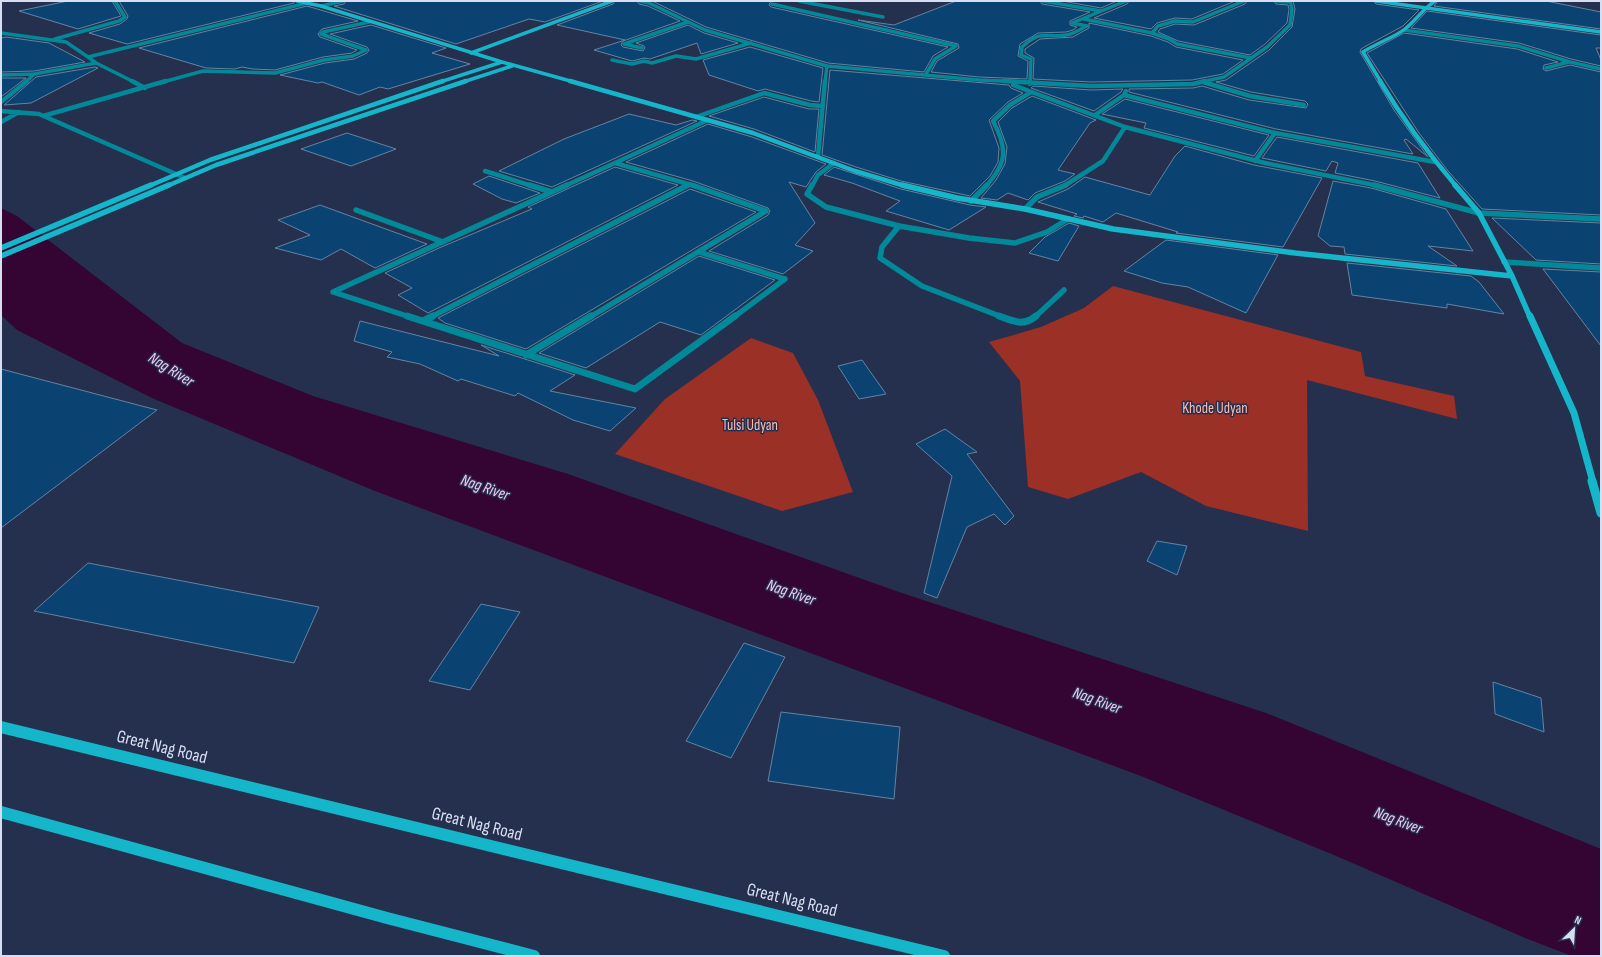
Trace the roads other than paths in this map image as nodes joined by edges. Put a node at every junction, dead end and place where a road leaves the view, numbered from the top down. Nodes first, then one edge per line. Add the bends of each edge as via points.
1 (115, 1) edge
2 (297, 1) edge
3 (343, 1) edge
4 (612, 1) edge
5 (640, 1) edge
6 (779, 1) edge
7 (799, 1) edge
8 (1043, 1) edge
9 (1126, 1) edge
10 (1244, 1) edge
11 (1277, 1) edge
12 (1376, 1) edge
13 (1435, 1) edge
14 (1290, 2) edge
15 (307, 3) junction
16 (321, 6) junction
17 (1425, 8) junction
18 (1101, 11) junction
19 (883, 17) dead end
20 (1084, 19) junction
21 (369, 22) junction
22 (688, 22) junction
23 (1404, 30) junction
24 (1601, 32) edge
25 (1, 33) edge
26 (1152, 33) junction
27 (55, 40) junction
28 (752, 43) junction
29 (642, 48) dead end
30 (471, 53) junction
31 (88, 57) junction
32 (1251, 58) junction
33 (612, 60) dead end
34 (502, 62) junction
35 (1570, 62) junction
36 (96, 63) junction
37 (513, 65) junction
38 (827, 66) junction
39 (1546, 68) dead end
40 (1601, 69) edge
41 (34, 74) junction
42 (926, 74) junction
43 (1, 75) edge
44 (1005, 82) junction
45 (1202, 82) junction
46 (1030, 84) junction
47 (1128, 86) junction
48 (145, 88) junction
49 (1031, 92) junction
50 (1124, 96) junction
51 (1, 102) edge
52 (1304, 105) dead end
53 (822, 106) junction
54 (1, 111) edge
55 (18, 112) junction
56 (1095, 115) junction
57 (43, 116) junction
58 (696, 117) junction
59 (708, 120) junction
60 (1, 122) edge
61 (1125, 127) junction
62 (1275, 133) junction
63 (818, 156) junction
64 (1255, 161) junction
65 (1435, 162) junction
66 (615, 163) junction
67 (834, 163) junction
68 (485, 171) dead end
69 (176, 174) junction
70 (184, 178) junction
71 (690, 184) junction
72 (552, 192) junction
73 (971, 201) junction
74 (1025, 209) junction
75 (356, 210) dead end
76 (1479, 213) junction
77 (1068, 219) junction
78 (1601, 219) edge
79 (899, 226) junction
80 (443, 242) junction
81 (13, 243) junction
82 (23, 246) junction
83 (1, 248) edge
84 (699, 252) junction
85 (1, 256) edge
86 (1504, 262) junction
87 (1601, 268) edge
88 (1512, 276) junction
89 (1064, 290) dead end
90 (423, 321) junction
91 (526, 355) junction
92 (1601, 513) edge
93 (1, 727) edge
94 (1, 812) edge
95 (534, 956) edge
96 (944, 956) edge

1 - 27 street via 125,16 119,22
2 - 15 street
3 - 16 street
4 - 30 street
5 - 22 street
6 - 42 street via 772,4 956,46 935,60
7 - 19 street
8 - 18 street
9 - 18 street
10 - 26 street via 1193,22 1175,21 1158,26
11 - 14 street
12 - 17 street
13 - 17 street
14 - 32 street via 1290,25
15 - 16 street
15 - 31 street
16 - 21 street
17 - 23 street
17 - 24 street
18 - 20 street
20 - 26 street
20 - 46 street via 1072,23 1087,26 1067,35 1040,34 1022,47 1022,55 1031,59
21 - 30 street
21 - 48 street via 321,34 366,50 354,56 324,60 274,73 203,71
22 - 28 street via 705,30
22 - 29 street via 624,44
23 - 35 street via 1518,46
23 - 65 street via 1363,52 1390,98
25 - 27 street
26 - 32 street via 1177,44
27 - 31 street via 66,42
28 - 33 street via 696,59 676,56 652,63 644,61 632,64
28 - 38 street
30 - 34 street
31 - 36 street
32 - 45 street via 1224,76
34 - 37 street
34 - 69 street via 244,148
35 - 39 street
35 - 40 street
36 - 41 street
36 - 48 street
37 - 58 street
37 - 70 street via 247,154
38 - 42 street
38 - 53 street
41 - 43 street
41 - 51 street
42 - 44 street
44 - 46 street
44 - 49 street
45 - 47 street
45 - 52 street via 1250,96
46 - 47 street
47 - 50 street
48 - 57 street
49 - 56 street
49 - 73 street via 1010,105 993,121 1003,149 1001,167
50 - 56 street
50 - 62 street
53 - 58 street via 764,93
53 - 63 street
54 - 55 street
55 - 57 street
55 - 60 street
56 - 61 street
57 - 69 street
58 - 59 street
59 - 63 street
59 - 66 street
61 - 64 street
61 - 74 street via 1103,161 1068,184 1037,197
62 - 64 street
62 - 65 street
63 - 67 street
64 - 76 street via 1380,186
65 - 76 street
66 - 71 street
66 - 72 street
67 - 73 street via 916,189
67 - 79 street via 818,175 807,194 826,207
68 - 72 street
69 - 70 street
69 - 81 street
70 - 82 street
71 - 84 street via 766,211
71 - 90 street
72 - 80 street
73 - 74 street
74 - 77 street
75 - 80 street
76 - 78 street
76 - 86 street
77 - 79 street via 1047,232 1015,243
77 - 88 street via 1112,229 1280,251
79 - 89 street via 882,247 880,258 922,286 986,312 1018,323 1031,320
80 - 90 street via 333,292
81 - 82 street
81 - 83 street
82 - 85 street
84 - 91 street
84 - 91 street via 785,280 635,389
86 - 87 street
86 - 88 street
88 - 92 street via 1574,413
90 - 91 street
93 - 96 street, Great Nag Road
94 - 95 street

